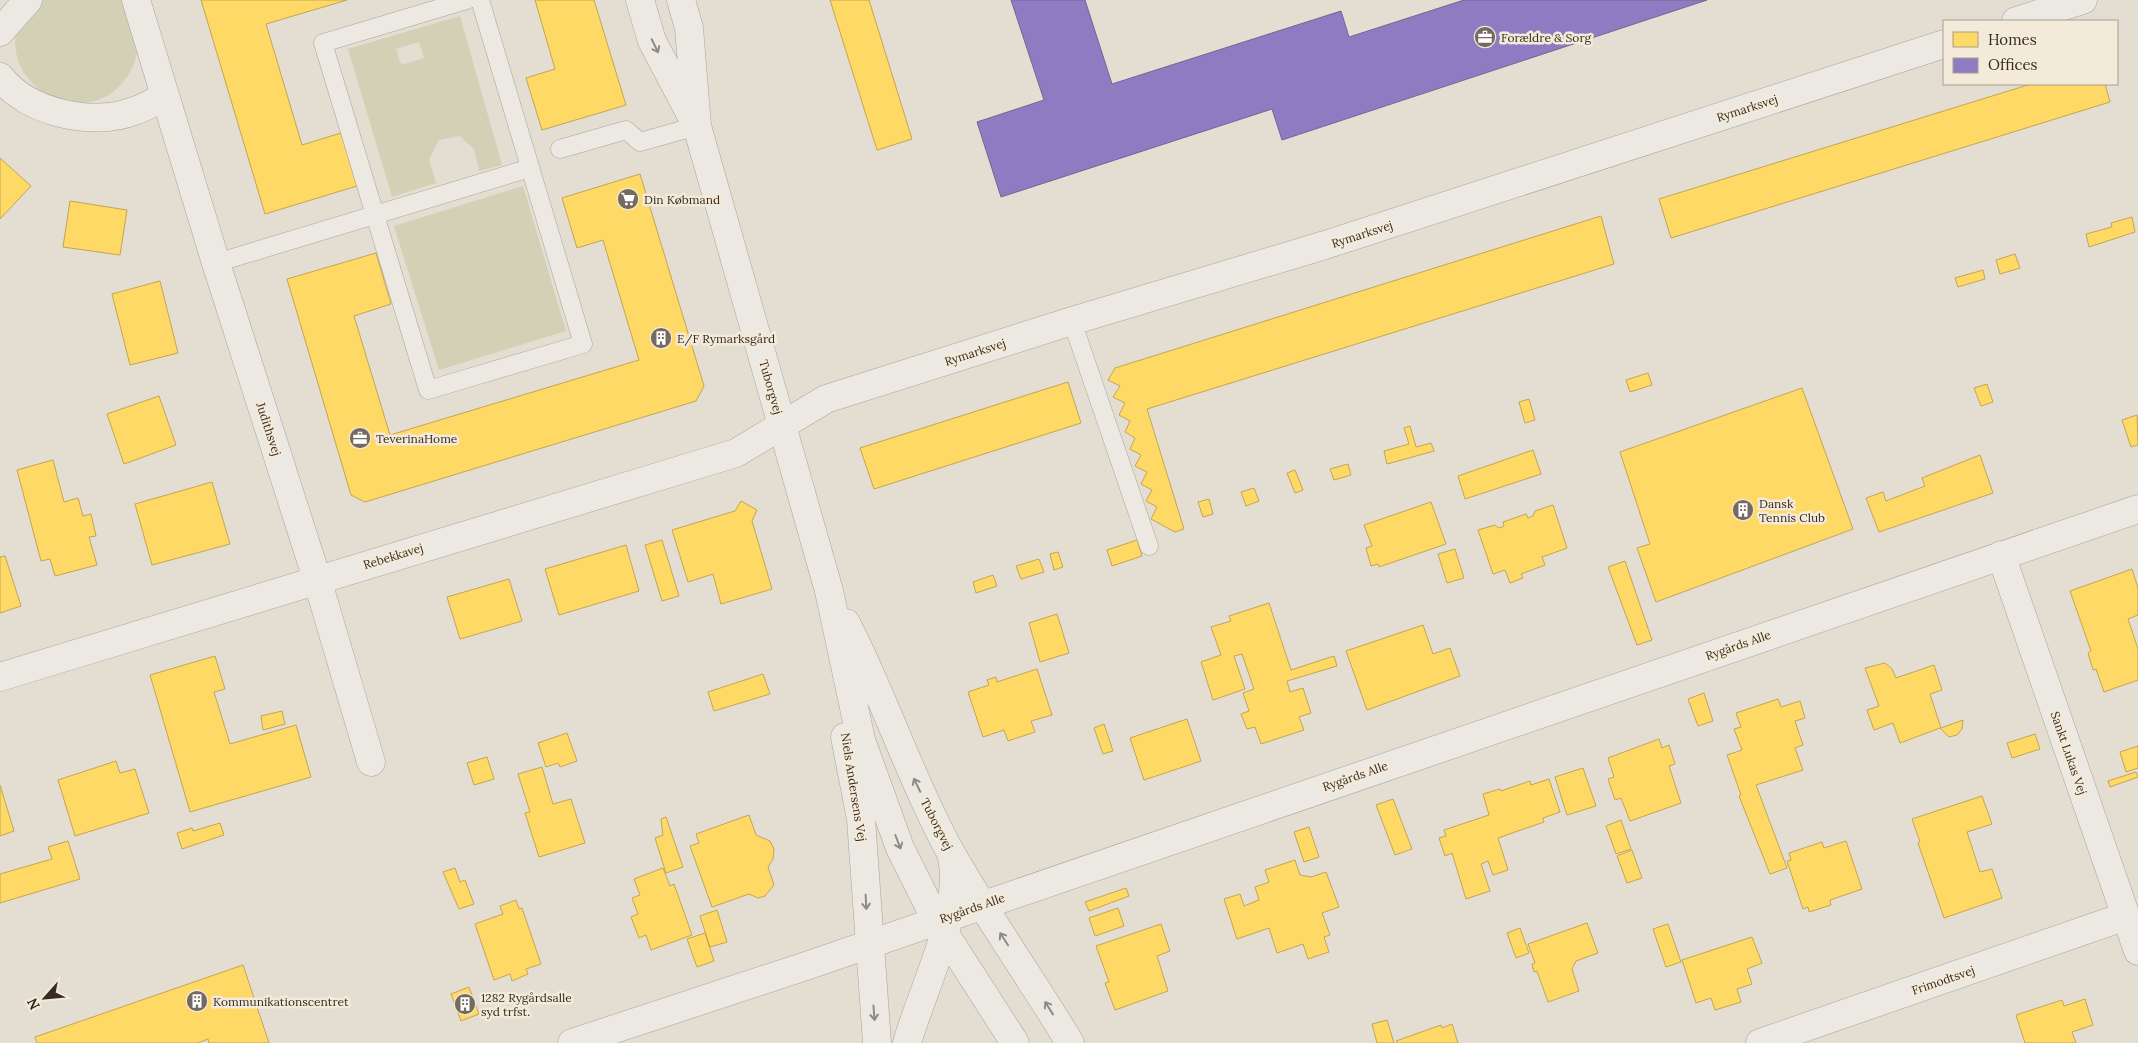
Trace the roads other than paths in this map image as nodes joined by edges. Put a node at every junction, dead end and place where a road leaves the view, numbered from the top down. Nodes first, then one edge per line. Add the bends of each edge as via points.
1 (28, 0) edge
2 (136, 0) edge
3 (467, 0) edge
4 (480, 0) edge
5 (640, 0) edge
6 (681, 0) edge
7 (2083, 0) edge
8 (2019, 20) edge
9 (0, 32) edge
10 (1943, 44) edge
11 (0, 77) edge
12 (165, 96) junction
13 (696, 126) junction
14 (560, 149) dead end
15 (530, 168) junction
16 (375, 215) junction
17 (216, 263) junction
18 (1072, 321) junction
19 (782, 425) junction
20 (2138, 509) edge
21 (1149, 546) dead end
22 (2001, 555) junction
23 (317, 579) junction
24 (829, 591) junction
25 (0, 677) edge
26 (371, 762) dead end
27 (951, 852) junction
28 (982, 904) junction
29 (2126, 916) junction
30 (943, 923) junction
31 (869, 944) junction
32 (2138, 950) edge
33 (572, 1043) edge
34 (877, 1043) edge
35 (907, 1043) edge
36 (1015, 1043) edge
37 (1070, 1043) edge
38 (1760, 1043) edge

1 - 9 street
2 - 12 street, Judithsvej
3 - 16 lane via 323,43
4 - 15 lane
5 -> 13 street, Tuborgvej via 652,41
6 - 13 street, Tuborgvej via 689,28
7 - 8 street
10 - 18 street, Rymarksvej via 1363,233
11 - 12 street via 31,102 64,115 108,117 134,112
12 - 17 street, Judithsvej
13 - 14 lane via 640,142 626,130
13 - 19 street, Tuborgvej
15 - 16 lane
15 - 16 lane via 583,344 428,390
16 - 17 lane
17 - 23 street, Judithsvej
18 - 19 street, Rymarksvej via 826,399
18 - 21 lane
19 - 23 street, Rebekkavej via 736,453
19 - 24 street, Tuborgvej
20 - 22 street, Rygårds Alle
22 - 28 street, Rygårds Alle
22 - 29 street, Sankt Lukas Vej
23 - 25 street, Rebekkavej
23 - 26 street, Judithsvej
27 -> 24 street, Tuborgvej via 914,779 870,671
24 -> 30 street, Tuborgvej via 861,740 900,848
24 -> 31 street, Niels Andersens Vej via 846,742 861,819
27 - 28 street, Tuborgvej
27 - 30 street via 955,894
28 - 30 street, Rygårds Alle
37 -> 28 street, Tuborgvej
29 - 32 street, Sankt Lukas Vej
29 - 38 street, Frimodtsvej
30 - 31 street, Rygårds Alle
30 - 35 street
30 - 36 street, Tuborgvej
31 - 33 street, Rygårds Alle
31 -> 34 street, Niels Andersens Vej

